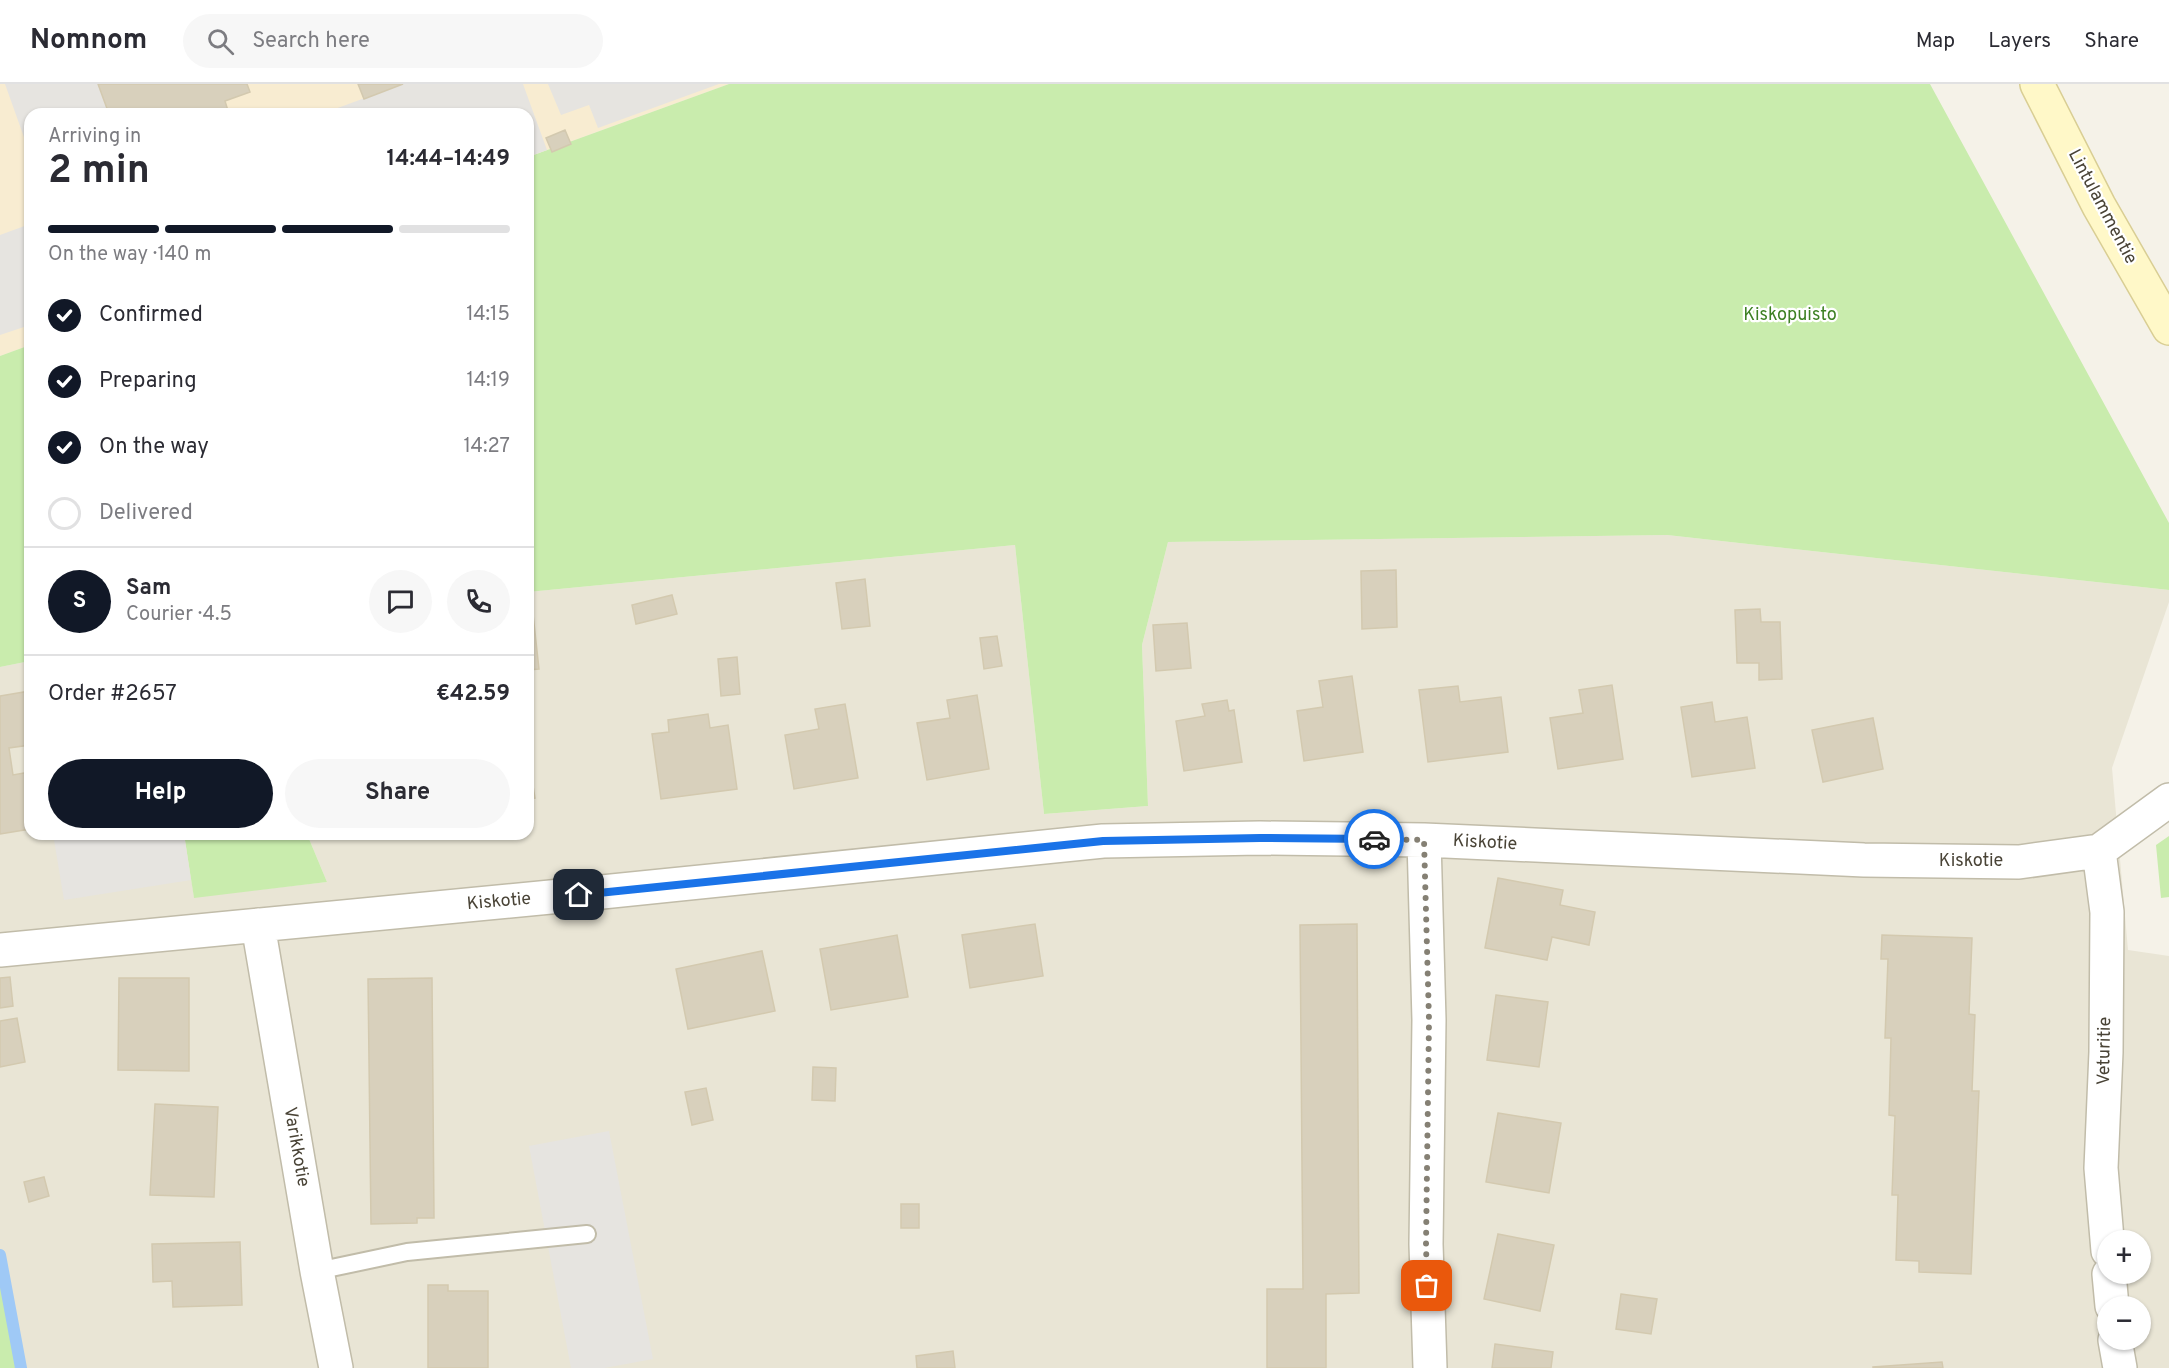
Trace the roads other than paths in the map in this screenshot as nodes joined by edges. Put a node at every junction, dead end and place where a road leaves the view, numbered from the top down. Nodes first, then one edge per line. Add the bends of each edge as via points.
1 (2037, 84) edge
2 (2169, 328) edge
3 (2168, 800) edge
4 (1424, 840) junction
5 (2099, 851) junction
6 (258, 925) junction
7 (0, 950) edge
8 (2106, 1230) edge
9 (587, 1234) dead end
10 (317, 1271) junction
11 (2117, 1350) edge
12 (336, 1368) edge
13 (1430, 1368) edge
14 (2120, 1368) edge

1 - 2 street, Lintulammentie via 2099,206
3 - 5 street, Kiskotie
4 - 5 street, Kiskotie via 1864,860 2019,862
4 - 6 street, Kiskotie via 1103,841
4 - 13 street
5 - 8 street, Veturitie via 2107,912 2102,1168
6 - 7 street, Kiskotie
6 - 10 street, Varikkotie
9 - 10 lane via 407,1252
10 - 12 street, Varikkotie
11 - 14 street

